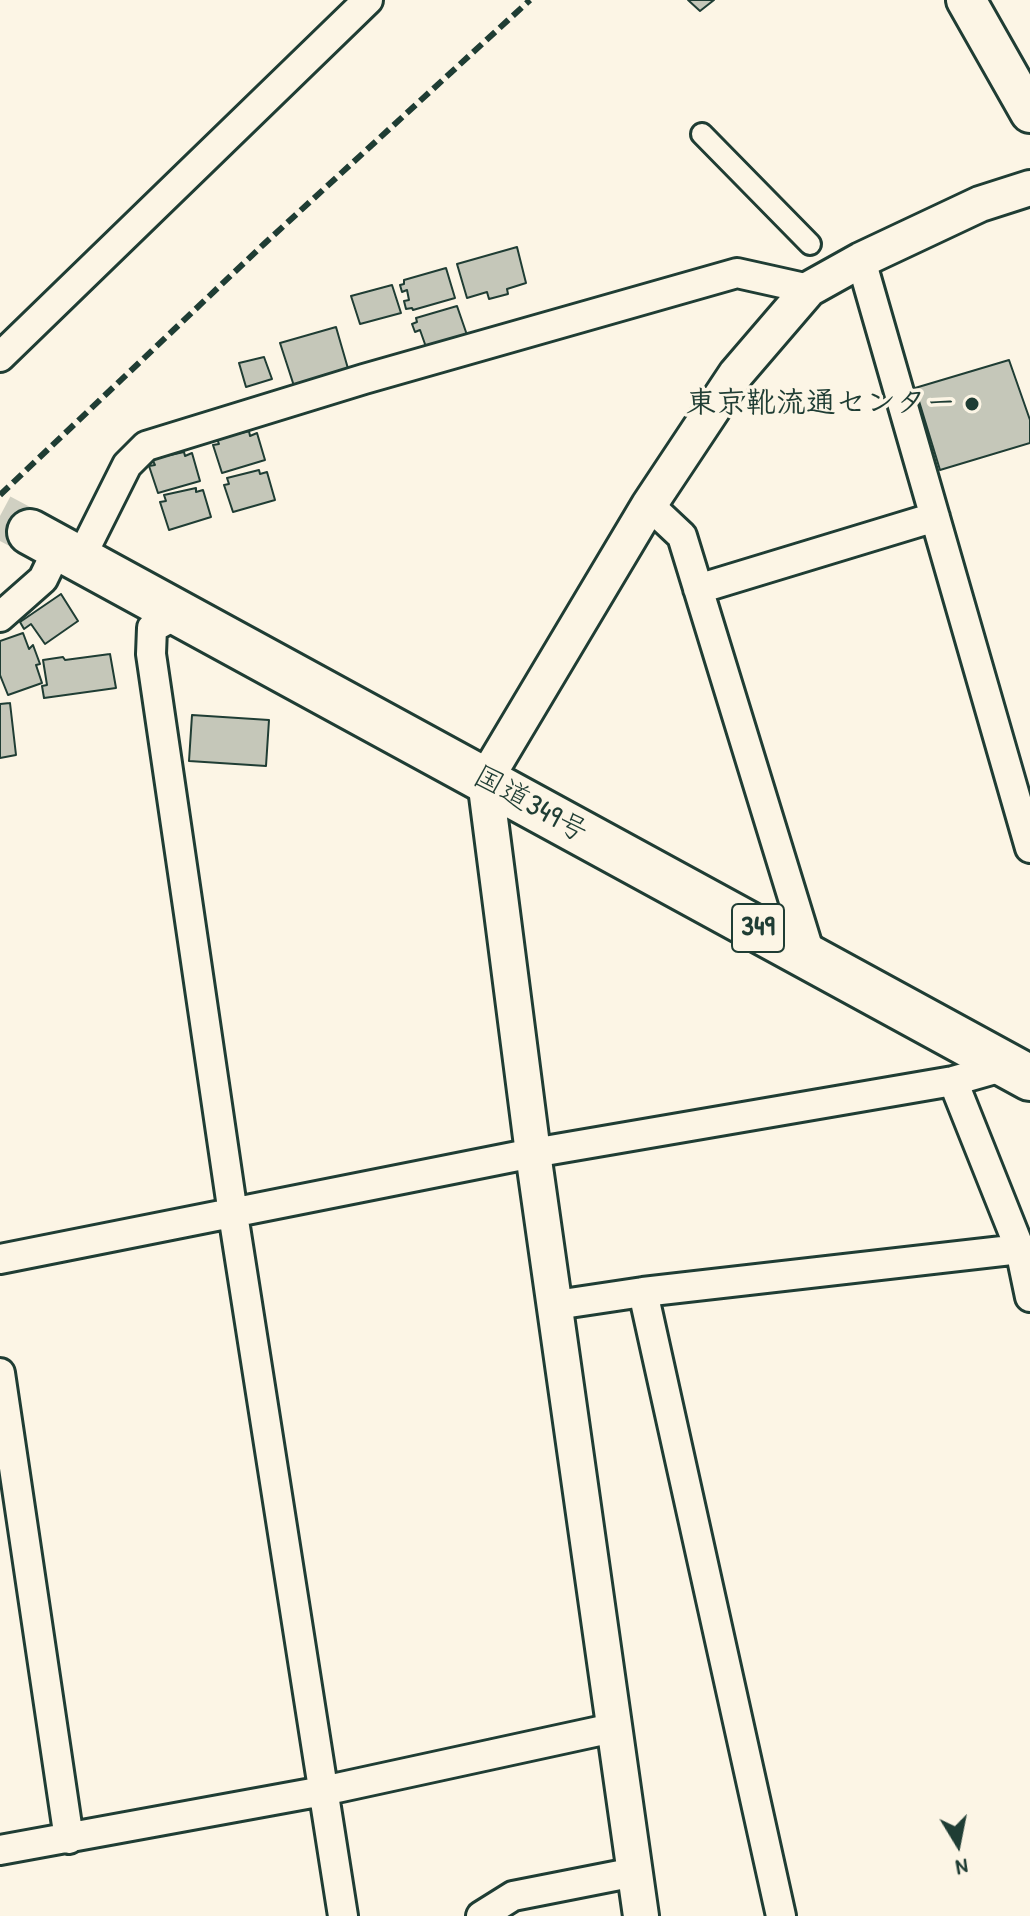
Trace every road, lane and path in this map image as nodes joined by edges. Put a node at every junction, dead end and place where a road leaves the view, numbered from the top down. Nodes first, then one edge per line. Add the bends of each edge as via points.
1 (368, 0) edge
2 (966, 0) edge
3 (1030, 113) edge
4 (702, 134) dead end
5 (1030, 188) edge
6 (810, 244) dead end
7 (861, 260) junction
8 (809, 289) junction
9 (0, 357) edge
10 (649, 505) junction
11 (935, 517) junction
12 (56, 546) junction
13 (698, 589) junction
14 (177, 614) junction
15 (0, 617) edge
16 (485, 780) junction
17 (1030, 848) edge
18 (811, 957) junction
19 (1020, 1071) edge
20 (953, 1081) junction
21 (533, 1153) junction
22 (233, 1214) junction
23 (1020, 1249) junction
24 (0, 1259) edge
25 (643, 1292) junction
26 (1030, 1297) edge
27 (556, 1305) junction
28 (0, 1373) edge
29 (613, 1728) junction
30 (323, 1791) junction
31 (69, 1839) junction
32 (0, 1850) edge
33 (635, 1872) junction
34 (343, 1916) edge
35 (481, 1916) edge
36 (641, 1916) edge
37 (781, 1916) edge

1 - 9 street
2 - 3 main road
4 - 6 street
5 - 7 street via 980,204
7 - 8 street
7 - 11 street
8 - 10 street via 736,374
8 - 12 street via 737,273 146,446
10 - 13 street via 682,536
10 - 16 street
11 - 13 street
11 - 17 street
12 - 14 highway, 国道349号 / 349
12 - 15 street via 43,579
13 - 18 street
14 - 16 highway, 国道349号 / 349
14 - 22 street via 152,628 151,654
16 - 18 highway, 国道349号 / 349
16 - 21 street
18 - 19 highway, 国道349号 / 349
19 - 20 street
20 - 21 street
20 - 23 street
21 - 22 street
21 - 27 street
22 - 24 street
22 - 30 street
23 - 25 street
23 - 26 street
25 - 27 street
25 - 37 street
27 - 29 street
28 - 31 street
29 - 30 street
29 - 33 street
30 - 31 street
30 - 34 street
31 - 32 street
33 - 35 street via 513,1896
33 - 36 street

